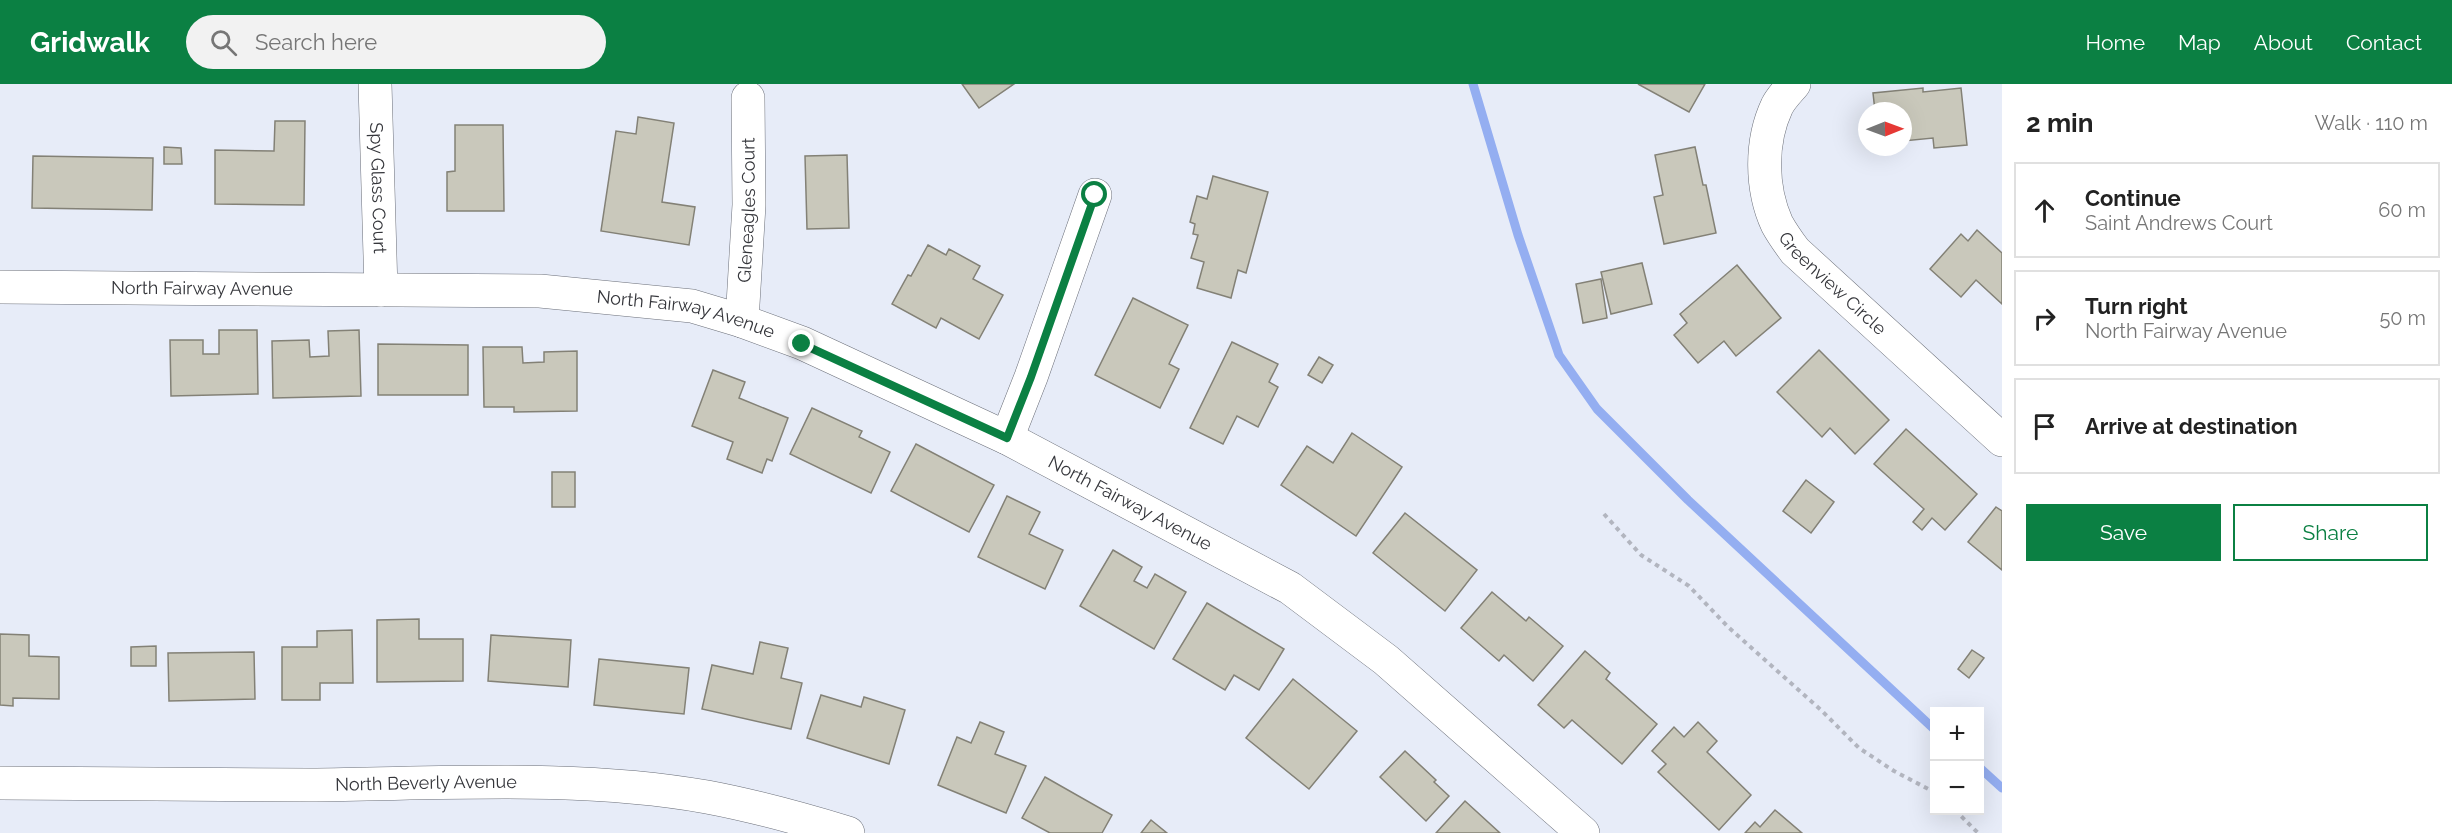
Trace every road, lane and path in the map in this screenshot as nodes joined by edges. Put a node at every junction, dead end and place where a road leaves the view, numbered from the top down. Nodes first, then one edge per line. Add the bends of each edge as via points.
1 (375, 84) edge
2 (1794, 84) edge
3 (748, 99) dead end
4 (1095, 195) dead end
5 (0, 287) edge
6 (381, 290) junction
7 (742, 321) junction
8 (1007, 438) junction
9 (2002, 440) edge
10 (1604, 514) dead end
11 (0, 783) edge
12 (1930, 789) edge
13 (1960, 815) edge
14 (848, 833) edge
15 (1583, 833) edge
16 (1978, 833) edge

1 - 6 street, Spy Glass Court
2 - 9 street, Greenview Circle via 1778,105 1767,137 1767,193 1777,224 1795,251
3 - 7 street, Gleneagles Court via 749,206
4 - 8 street
5 - 6 street, North Fairway Avenue
6 - 7 street, North Fairway Avenue via 540,291 692,306
7 - 8 street, North Fairway Avenue via 802,344
8 - 15 street, North Fairway Avenue via 1290,588 1386,660
10 - 12 path via 1641,555 1689,586 1859,748
11 - 14 street, North Beverly Avenue via 529,783 627,788 718,800
13 - 16 path

